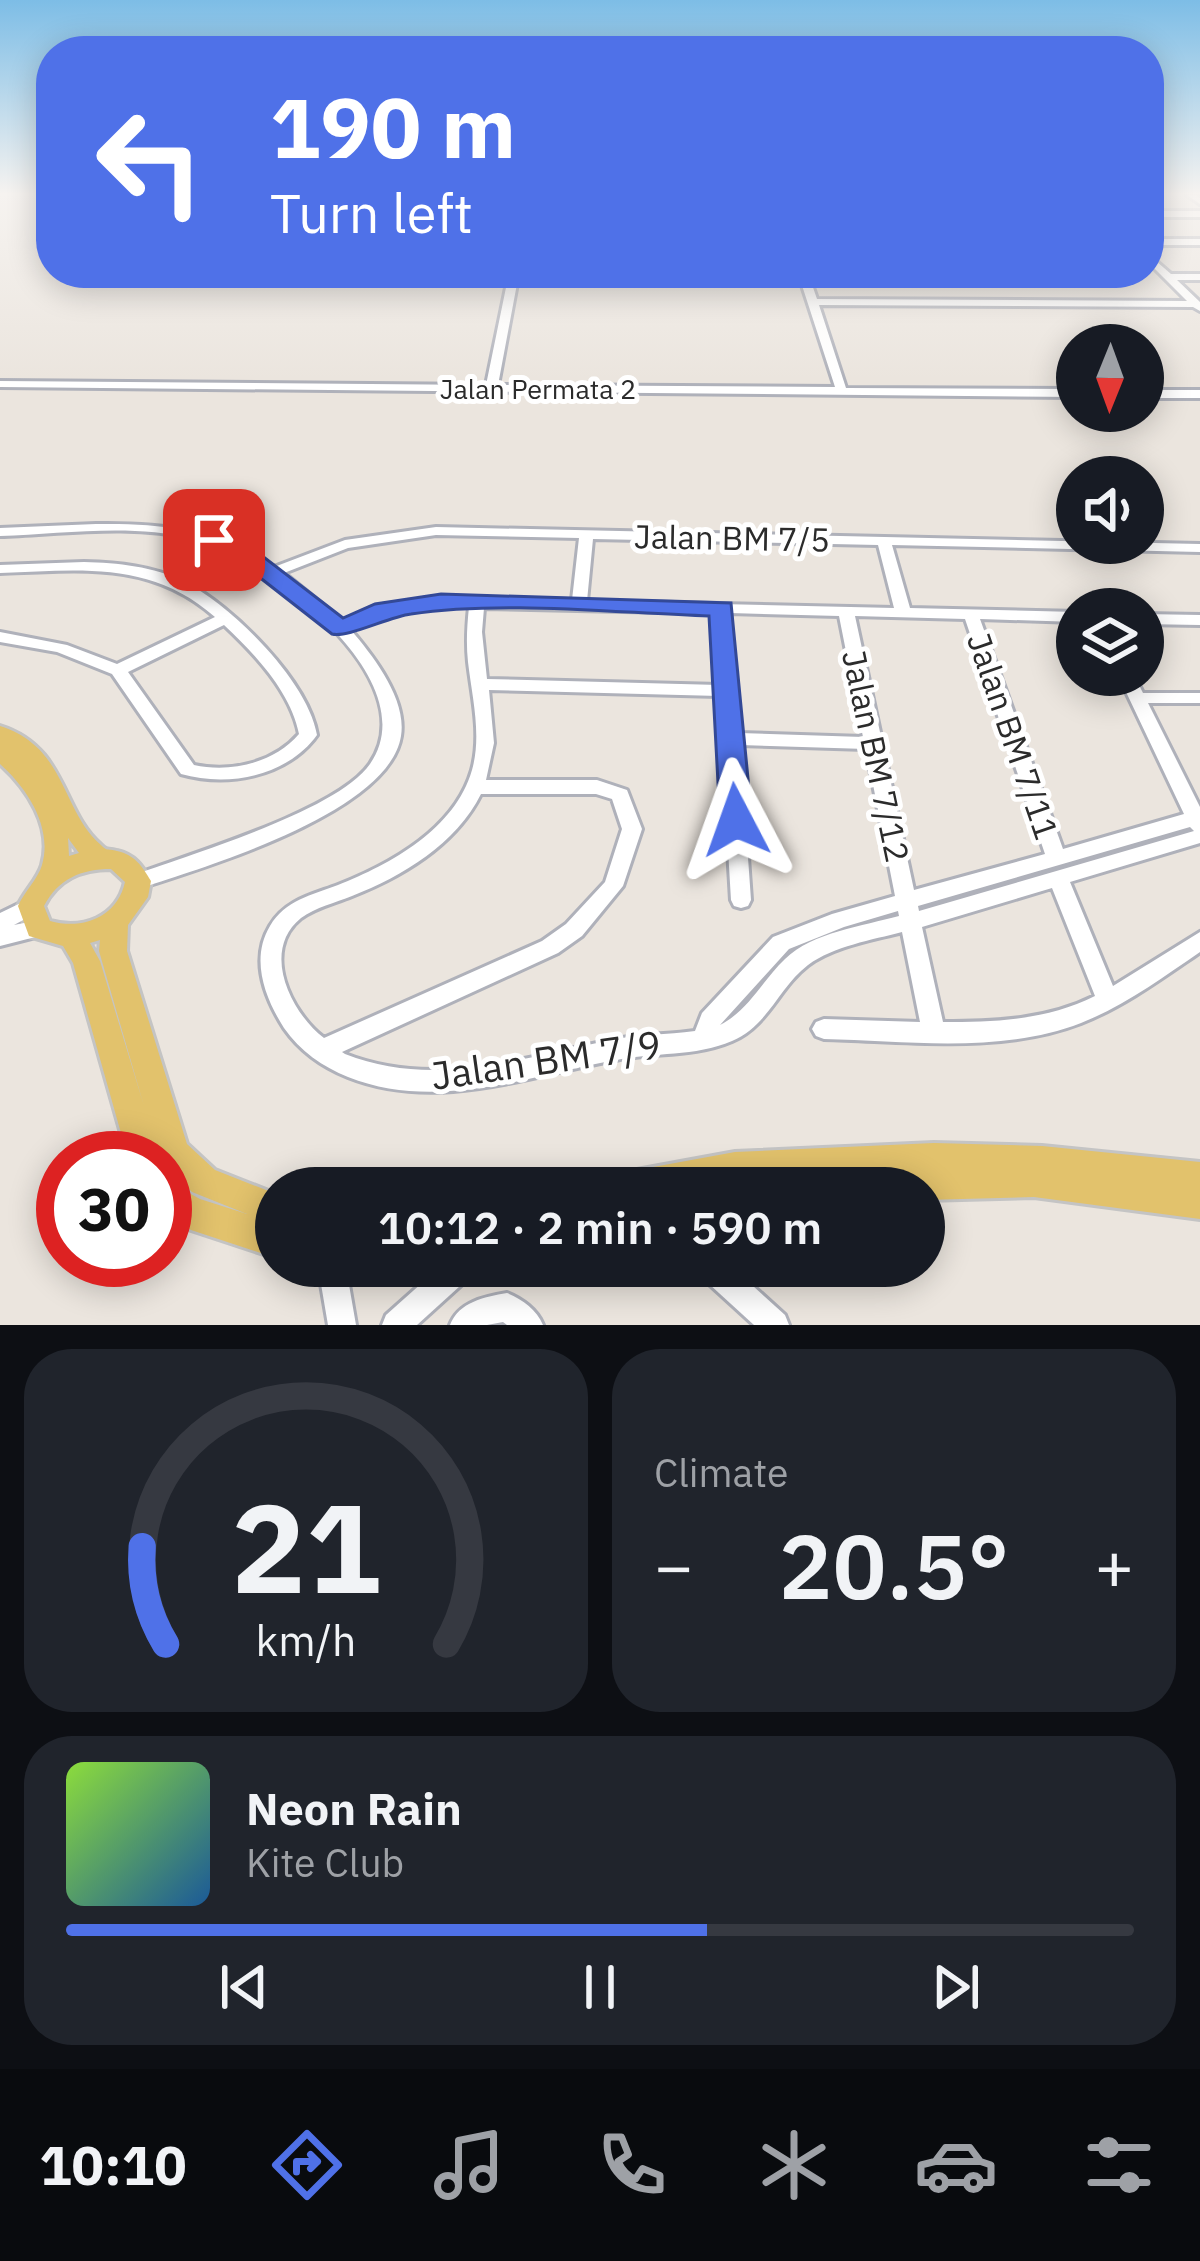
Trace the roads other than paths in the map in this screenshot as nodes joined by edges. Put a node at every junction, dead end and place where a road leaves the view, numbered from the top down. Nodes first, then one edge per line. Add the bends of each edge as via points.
1 (1164, 272) edge
2 (1170, 278) junction
3 (1200, 278) edge
4 (511, 288) edge
5 (807, 288) edge
6 (812, 302) junction
7 (1198, 306) edge
8 (0, 384) edge
9 (491, 389) junction
10 (842, 392) junction
11 (1056, 394) edge
12 (1164, 394) edge
13 (1200, 394) edge
14 (2, 534) edge
15 (586, 535) junction
16 (884, 542) junction
17 (1200, 548) edge
18 (0, 569) edge
19 (271, 572) junction
20 (477, 602) junction
21 (579, 605) junction
22 (722, 608) junction
23 (846, 611) junction
24 (903, 613) junction
25 (971, 615) junction
26 (1056, 617) edge
27 (225, 618) junction
28 (1164, 619) edge
29 (1200, 620) edge
30 (341, 629) junction
31 (0, 638) edge
32 (118, 670) junction
33 (481, 685) junction
34 (728, 691) junction
35 (1138, 698) joint
36 (1200, 698) edge
37 (0, 734) edge
38 (730, 739) junction
39 (873, 743) junction
40 (0, 751) edge
41 (476, 787) junction
42 (1199, 825) edge
43 (98, 858) junction
44 (1057, 867) junction
45 (53, 874) junction
46 (138, 881) junction
47 (741, 901) dead end
48 (908, 911) junction
49 (35, 917) junction
50 (115, 921) junction
51 (0, 923) edge
52 (71, 936) junction
53 (0, 937) edge
54 (1200, 941) edge
55 (1108, 1000) junction
56 (824, 1029) dead end
57 (933, 1029) junction
58 (322, 1050) junction
59 (136, 1131) edge
60 (730, 1167) edge
61 (1200, 1178) edge
62 (945, 1180) edge
63 (1200, 1203) edge
64 (192, 1213) edge
65 (255, 1219) edge
66 (255, 1228) edge
67 (335, 1287) edge
68 (438, 1287) edge
69 (734, 1287) edge
70 (342, 1325) edge
71 (396, 1325) edge
72 (464, 1325) edge
73 (529, 1325) edge
74 (776, 1325) edge

1 - 2 street
2 - 3 street
2 - 7 street
4 - 9 street
5 - 6 street
6 - 7 street
6 - 10 street
8 - 9 street, Jalan Permata 2
9 - 10 street, Jalan Permata 2
10 - 11 street, Jalan Permata 2
12 - 13 street
14 - 19 street via 194,534
15 - 16 street, Jalan BM 7/5
15 - 19 street, Jalan BM 7/5 via 436,531 345,544
15 - 21 street
16 - 17 street, Jalan BM 7/5
16 - 24 street
18 - 27 street via 152,571
19 - 30 street
20 - 21 street
20 - 30 street via 397,606
20 - 33 street, Jalan BM 7/9 via 471,639
21 - 22 street
22 - 23 street
22 - 34 street
23 - 24 street
23 - 39 street, Jalan BM 7/12
24 - 25 street
25 - 26 street
25 - 44 street, Jalan BM 7/11
27 - 32 street
27 - 32 street via 278,675 308,724 294,751 235,773 188,770
28 - 29 street
30 - 46 street via 381,676 395,718 375,771 313,812
31 - 32 street via 61,648
33 - 34 street
33 - 41 street, Jalan BM 7/9 via 486,728
34 - 38 street
35 - 36 street
35 - 42 street
37 - 43 main road via 47,770 78,838
38 - 39 street
38 - 47 street
39 - 48 street, Jalan BM 7/12
40 - 45 main road via 34,782 47,808 60,846
41 - 58 street, Jalan BM 7/9 via 424,847 283,923 271,951 279,999
41 - 58 street via 597,787 620,795 632,830 614,886 550,946
42 - 44 street
43 - 45 main road
43 - 46 main road via 125,864
44 - 48 street
44 - 55 street, Jalan BM 7/11
45 - 49 main road
46 - 50 main road via 133,902
48 - 57 street, Jalan BM 7/12
48 - 58 street, Jalan BM 7/9 via 810,951 727,1034 435,1081 374,1073
49 - 51 street
49 - 52 main road
49 - 53 street
50 - 52 main road
50 - 65 main road via 113,951 174,1153
52 - 59 main road via 86,962
54 - 55 street
55 - 57 street via 1040,1024
56 - 57 street
60 - 61 main road via 934,1158
62 - 63 main road via 1034,1181
64 - 66 main road
67 - 70 street
68 - 71 street
69 - 74 street
72 - 73 street via 506,1307

